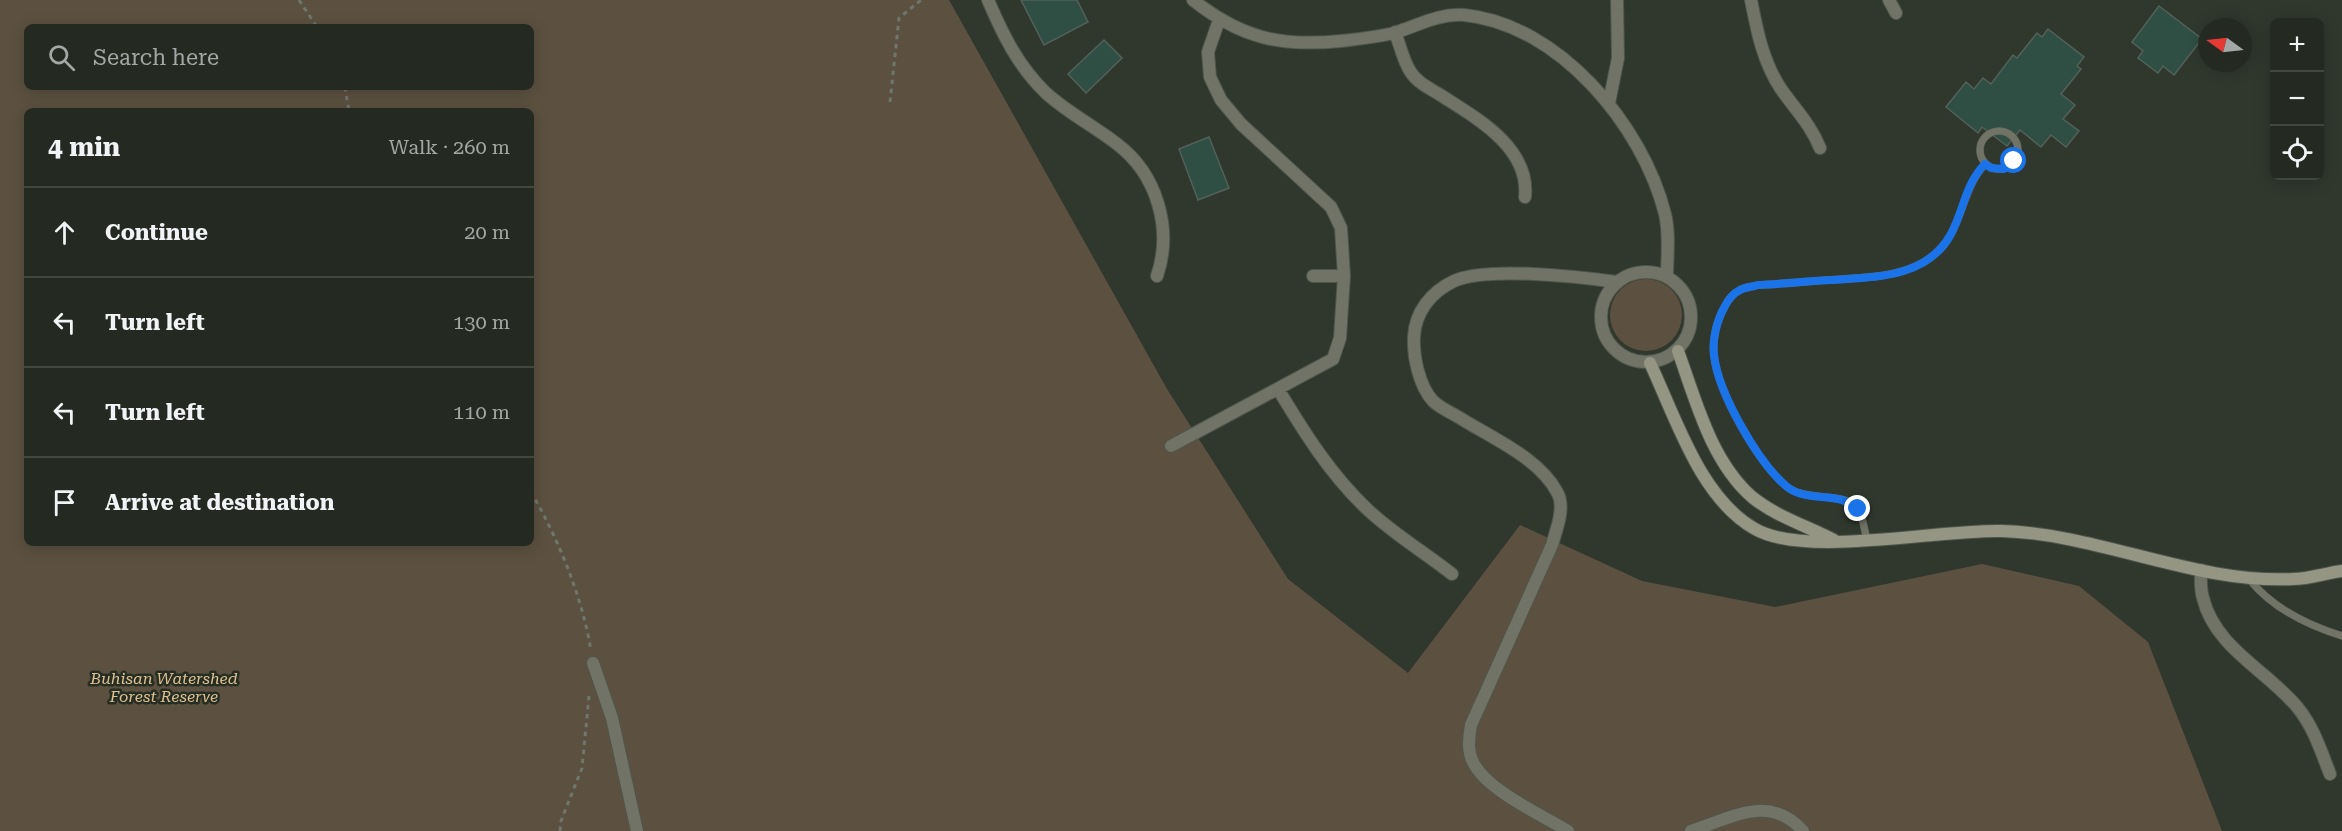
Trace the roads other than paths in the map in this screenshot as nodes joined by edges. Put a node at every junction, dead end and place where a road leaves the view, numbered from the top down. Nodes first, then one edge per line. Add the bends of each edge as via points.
1 (988, 0) edge
2 (1193, 0) edge
3 (1617, 0) edge
4 (1751, 0) edge
5 (1889, 0) edge
6 (1896, 14) dead end
7 (1219, 21) junction
8 (1395, 32) junction
9 (1609, 103) junction
10 (1820, 148) dead end
11 (1985, 164) junction
12 (1525, 197) dead end
13 (1157, 276) dead end
14 (1313, 276) dead end
15 (1344, 276) junction
16 (1667, 277) junction
17 (1617, 282) junction
18 (1678, 351) junction
19 (1650, 363) junction
20 (1278, 389) junction
21 (1171, 446) dead end
22 (1867, 539) junction
23 (1835, 540) junction
24 (2201, 570) junction
25 (2342, 571) edge
26 (1452, 573) dead end
27 (2247, 577) junction
28 (2342, 636) edge
29 (593, 663) road end
30 (2330, 774) dead end
31 (637, 831) edge
32 (1568, 831) edge
33 (1691, 831) edge
34 (1803, 831) edge

1 - 13 street via 1021,66 1073,115 1120,145 1156,194 1164,245
2 - 7 street
3 - 9 street via 1618,58
4 - 10 street via 1761,49 1780,88 1814,132
5 - 6 street
7 - 8 street via 1280,43 1323,43
7 - 15 street via 1208,52 1210,77 1221,100 1241,124 1331,207 1341,228
8 - 9 street via 1436,18 1462,15 1495,20 1529,33 1554,51
8 - 12 street via 1410,71 1420,82 1479,120 1521,163
9 - 16 street via 1635,141 1658,191 1666,216
11 - 11 lane via 2004,169 2014,161 2016,142 2012,136 2000,131 1988,134 1980,145
11 - 22 lane via 1975,175 1951,235 1921,264 1888,276 1758,285 1739,290 1721,313 1714,354 1733,407 1758,451 1789,489 1809,496 1850,501 1858,509
14 - 15 street
15 - 20 street via 1340,338 1333,359
16 - 17 street via 1642,272
16 - 18 street via 1682,292 1690,311 1689,332
17 - 19 street via 1601,309 1602,330 1620,355
17 - 32 street via 1562,275 1473,276 1455,280 1441,289 1424,304 1415,326 1414,350 1423,382 1434,401 1540,471 1558,494 1560,520 1552,545 1471,725 1468,745 1473,763 1495,786
18 - 19 street
18 - 23 street via 1720,458 1733,477 1754,498 1779,514
19 - 23 street via 1706,481 1726,509 1772,537
20 - 21 street
20 - 26 street via 1313,447 1343,485 1368,510
22 - 23 street
22 - 24 street via 2001,531 2037,534
24 - 27 street
24 - 30 street via 2202,597 2216,626 2309,722
25 - 27 street via 2293,579
27 - 28 lane via 2280,608
29 - 31 street via 612,718
33 - 34 street via 1760,808 1774,810

